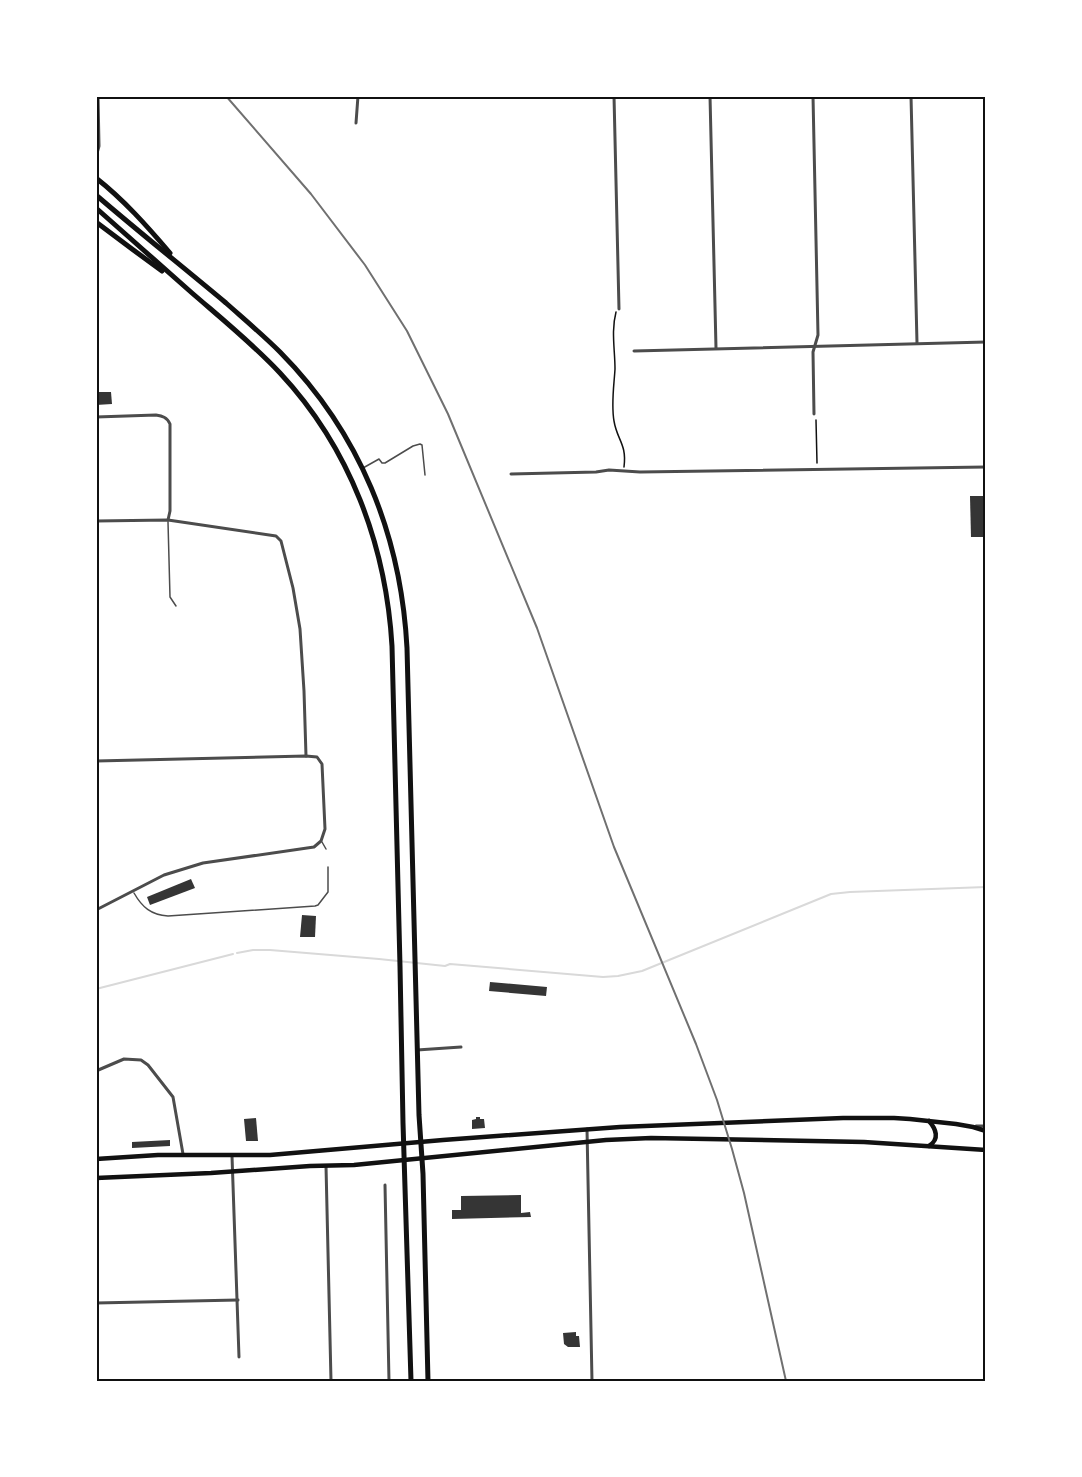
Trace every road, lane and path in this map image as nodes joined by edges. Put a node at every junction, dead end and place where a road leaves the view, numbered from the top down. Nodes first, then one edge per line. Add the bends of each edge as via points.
1 (98, 96) edge
2 (358, 96) edge
3 (614, 96) edge
4 (710, 96) edge
5 (813, 96) edge
6 (911, 96) edge
7 (357, 123) dead end
8 (96, 157) edge
9 (96, 178) edge
10 (96, 195) edge
11 (96, 208) edge
12 (96, 222) edge
13 (179, 263) junction
14 (181, 284) junction
15 (619, 309) joint
16 (986, 342) edge
17 (916, 344) junction
18 (816, 346) junction
19 (716, 348) junction
20 (634, 351) dead end
21 (814, 414) joint
22 (96, 417) edge
23 (986, 467) edge
24 (363, 468) junction
25 (817, 470) junction
26 (623, 471) junction
27 (511, 474) dead end
28 (425, 475) dead end
29 (168, 520) junction
30 (96, 521) edge
31 (176, 606) dead end
32 (306, 756) junction
33 (96, 761) edge
34 (321, 841) junction
35 (326, 849) dead end
36 (328, 867) dead end
37 (132, 890) junction
38 (406, 900) junction
39 (96, 910) edge
40 (461, 1047) dead end
41 (417, 1050) junction
42 (96, 1071) edge
43 (928, 1121) junction
44 (973, 1126) junction
45 (986, 1126) edge
46 (587, 1129) junction
47 (986, 1131) edge
48 (421, 1142) junction
49 (587, 1142) junction
50 (403, 1144) junction
51 (929, 1146) junction
52 (986, 1150) edge
53 (183, 1154) junction
54 (232, 1156) junction
55 (422, 1158) junction
56 (96, 1159) edge
57 (404, 1160) junction
58 (326, 1166) junction
59 (233, 1172) junction
60 (96, 1178) edge
61 (385, 1185) dead end
62 (238, 1300) junction
63 (96, 1303) edge
64 (240, 1357) dead end
65 (331, 1381) edge
66 (389, 1381) edge
67 (411, 1381) edge
68 (428, 1381) edge
69 (592, 1381) edge

1 - 8 street
2 - 7 street
3 - 15 street
4 - 19 street
5 - 18 street
6 - 17 street
9 - 13 main road
10 - 13 main road
11 - 14 main road
12 - 14 main road
13 - 24 main road via 293,365 346,436
14 - 38 main road via 264,357 299,395 336,449 370,524 391,627
15 - 26 path via 613,332 613,387 614,420 625,456
16 - 17 street
17 - 18 street
18 - 19 street
18 - 21 street
19 - 20 street
21 - 25 path
22 - 29 street via 156,415 167,419
23 - 25 street
24 - 28 lane via 380,459 384,464 420,444
24 - 38 main road via 390,540 403,605 407,648
25 - 26 street
26 - 27 street
29 - 30 street
29 - 31 lane via 170,597
29 - 32 street via 276,536 281,540 300,629
32 - 33 street
32 - 34 street via 317,757 322,764 325,829
34 - 35 lane
34 - 37 street via 314,847 203,863
36 - 37 lane via 328,892 315,906 168,916 150,912
37 - 39 street
38 - 41 main road via 415,955
38 - 50 main road via 400,954
40 - 41 street
41 - 48 main road
42 - 53 street via 124,1059 141,1060 148,1065 173,1097
43 - 44 main road
43 - 46 main road via 843,1118
43 - 51 main road via 936,1134
44 - 45 street
44 - 47 main road
46 - 48 main road
46 - 49 street
48 - 50 main road
48 - 55 main road
49 - 51 main road via 675,1138
49 - 55 main road
49 - 69 street
50 - 54 main road
50 - 57 main road
51 - 52 main road
53 - 54 main road
53 - 56 main road
54 - 59 street
55 - 57 main road
55 - 68 main road
57 - 58 main road
57 - 67 main road
58 - 59 main road
58 - 65 street
59 - 60 main road
59 - 62 street
61 - 66 street
62 - 63 street
62 - 64 street

